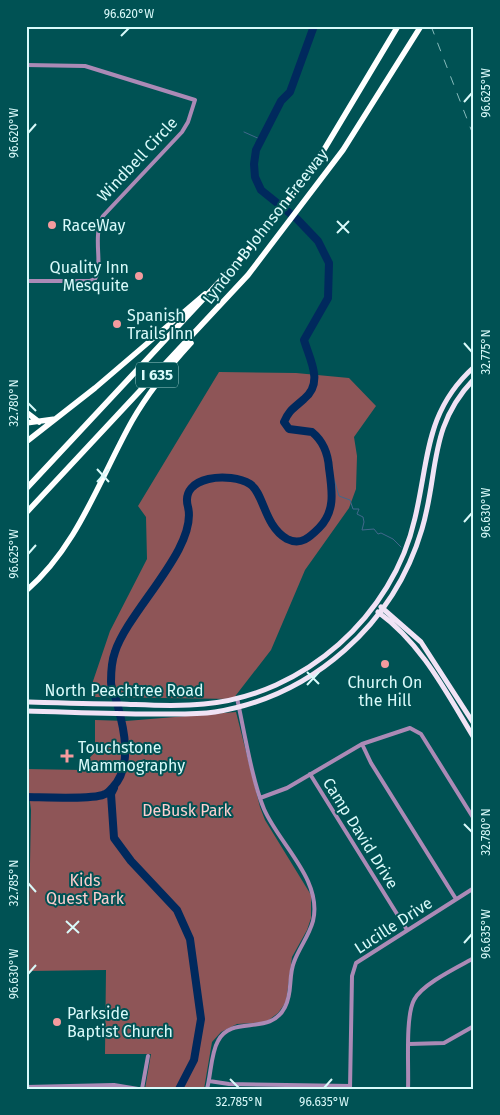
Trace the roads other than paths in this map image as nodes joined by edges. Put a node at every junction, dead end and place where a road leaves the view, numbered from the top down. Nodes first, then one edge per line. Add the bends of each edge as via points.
1 (396, 26) edge
2 (422, 26) edge
3 (26, 65) edge
4 (26, 281) edge
5 (214, 287) junction
6 (231, 295) junction
7 (474, 367) edge
8 (474, 379) edge
9 (26, 412) edge
10 (59, 418) junction
11 (39, 422) junction
12 (26, 423) edge
13 (26, 442) edge
14 (26, 489) edge
15 (26, 513) edge
16 (416, 518) junction
17 (425, 519) junction
18 (26, 592) edge
19 (377, 604) junction
20 (383, 608) junction
21 (373, 609) junction
22 (379, 614) junction
23 (237, 698) junction
24 (26, 702) edge
25 (84, 704) junction
26 (239, 707) junction
27 (26, 711) edge
28 (83, 713) junction
29 (474, 724) edge
30 (474, 738) edge
31 (362, 744) junction
32 (310, 774) junction
33 (260, 798) junction
34 (474, 819) edge
35 (474, 888) edge
36 (456, 899) junction
37 (407, 930) junction
38 (474, 958) edge
39 (474, 1026) edge
40 (409, 1044) junction
41 (148, 1056) dead end
42 (209, 1081) junction
43 (26, 1087) edge
44 (350, 1087) edge
45 (138, 1089) edge
46 (142, 1089) edge
47 (207, 1089) edge
48 (408, 1089) edge

1 - 5 highway, Lyndon B Johnson Freeway / I 635 via 316,163 272,223
2 - 6 highway, Lyndon B Johnson Freeway / I 635 via 343,150
3 - 4 street, Windbell Circle via 85,66 195,100 182,132 103,216 97,233 97,275 94,279
5 - 10 highway
5 - 14 highway, Lyndon B Johnson Freeway / I 635
6 - 15 highway, Lyndon B Johnson Freeway / I 635
6 - 18 highway via 149,394 69,542
7 - 16 main road, North Peachtree Road via 446,399 434,424 428,441
8 - 17 main road, North Peachtree Road via 452,405 442,427
9 - 11 highway
10 - 11 highway
10 - 13 highway
11 - 12 highway
16 - 17 main road
16 - 19 main road, North Peachtree Road via 405,552
17 - 20 main road, North Peachtree Road via 413,556 397,589
19 - 20 main road
19 - 21 main road, North Peachtree Road
20 - 22 main road, North Peachtree Road
20 - 29 main road via 422,642
21 - 22 main road
21 - 23 main road, North Peachtree Road via 345,639 314,663 272,686
22 - 26 main road, North Peachtree Road via 351,646 321,670 278,694
22 - 30 main road via 400,630 420,653
23 - 25 main road, North Peachtree Road via 205,704
23 - 26 street
24 - 25 main road, North Peachtree Road
25 - 28 main road
26 - 28 main road, North Peachtree Road via 195,713
26 - 33 street
27 - 28 main road, North Peachtree Road
31 - 32 street
31 - 34 street via 410,728 416,730
31 - 36 street
32 - 33 street via 285,790
32 - 37 street, Camp David Drive
33 - 42 street via 269,820 312,893 313,921 292,968 290,994 285,1008 272,1021 232,1028 223,1034 214,1050
35 - 36 street, Lucille Drive
36 - 37 street, Lucille Drive
37 - 44 street, Lucille Drive via 366,955 353,969
38 - 40 street via 421,991 414,999 409,1012
39 - 40 street via 444,1043
40 - 48 street
41 - 46 street
42 - 44 street
42 - 47 street
43 - 45 street via 114,1085

